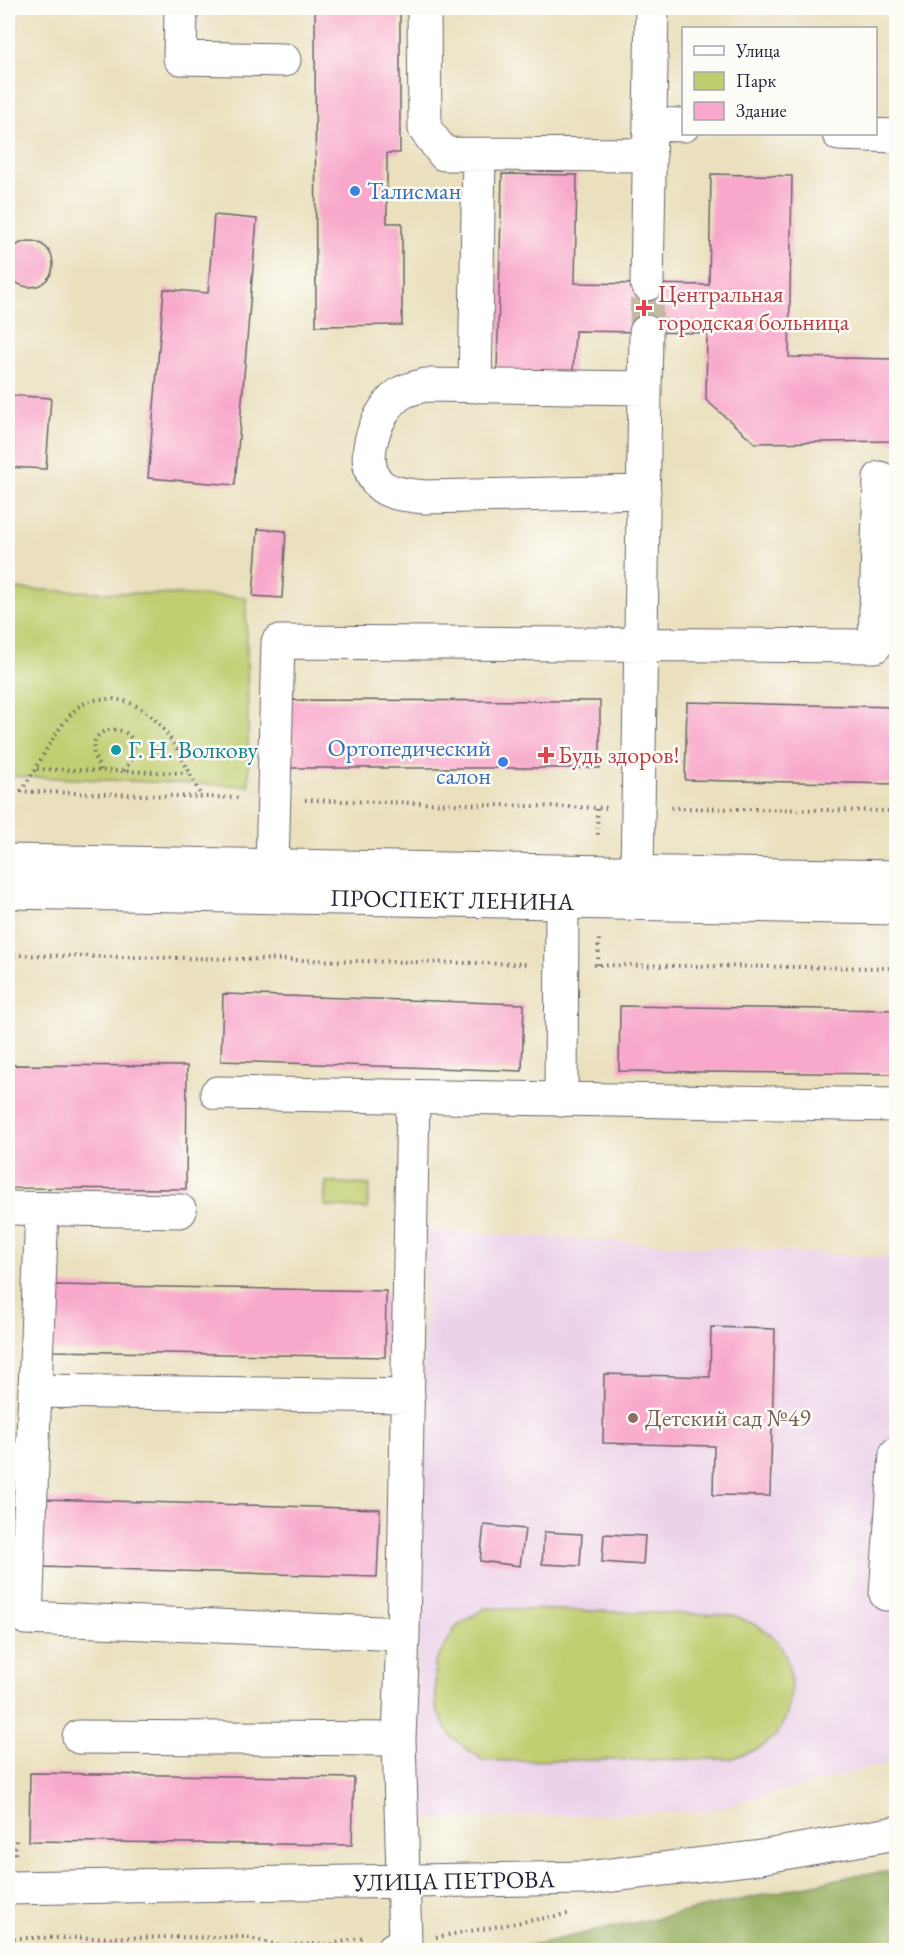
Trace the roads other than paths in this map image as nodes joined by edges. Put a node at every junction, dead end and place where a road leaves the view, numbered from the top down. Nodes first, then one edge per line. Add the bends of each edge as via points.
1 (182, 8) edge
2 (424, 8) edge
3 (652, 8) edge
4 (284, 60) dead end
5 (682, 127) edge
6 (868, 135) edge
7 (897, 136) edge
8 (650, 139) junction
9 (479, 155) junction
10 (647, 284) tunnel mouth
11 (646, 332) tunnel mouth
12 (475, 386) junction
13 (645, 388) junction
14 (880, 478) dead end
15 (644, 492) junction
16 (641, 643) junction
17 (886, 653) edge
18 (8, 861) edge
19 (272, 866) junction
20 (637, 872) junction
21 (897, 877) edge
22 (8, 892) edge
23 (562, 902) junction
24 (897, 908) edge
25 (216, 1093) dead end
26 (413, 1098) junction
27 (561, 1100) junction
28 (897, 1105) edge
29 (8, 1208) edge
30 (42, 1210) junction
31 (180, 1211) dead end
32 (34, 1390) junction
33 (408, 1396) junction
34 (897, 1454) edge
35 (897, 1594) edge
36 (403, 1634) junction
37 (79, 1737) dead end
38 (399, 1738) junction
39 (897, 1833) edge
40 (404, 1882) junction
41 (8, 1888) edge
42 (399, 1946) edge

1 - 4 main road via 180,58
2 - 9 main road via 425,129 444,154
3 - 8 main road
5 - 8 main road
6 - 7 main road
8 - 9 main road
8 - 10 main road
9 - 12 main road
11 - 13 main road
12 - 13 main road
12 - 15 main road via 425,385 401,393 380,417 369,443 370,465 379,484 398,493 424,497
13 - 15 main road
14 - 17 main road
15 - 16 main road
16 - 17 main road
16 - 19 main road via 278,642
16 - 20 main road
18 - 19 main road, ПРОСПЕКТ ЛЕНИНА
19 - 20 main road, ПРОСПЕКТ ЛЕНИНА
20 - 21 main road, ПРОСПЕКТ ЛЕНИНА
22 - 23 main road, ПРОСПЕКТ ЛЕНИНА
23 - 24 main road, ПРОСПЕКТ ЛЕНИНА
23 - 27 main road
25 - 26 main road
26 - 27 main road
26 - 33 main road
27 - 28 main road
29 - 30 main road
30 - 31 main road
30 - 32 main road
32 - 33 main road
32 - 36 main road via 26,1618
33 - 36 main road
34 - 35 main road via 886,1594
36 - 38 main road
37 - 38 main road
38 - 40 main road
39 - 40 main road, УЛИЦА ПЕТРОВА via 755,1858 587,1878
40 - 41 main road, УЛИЦА ПЕТРОВА
40 - 42 main road

